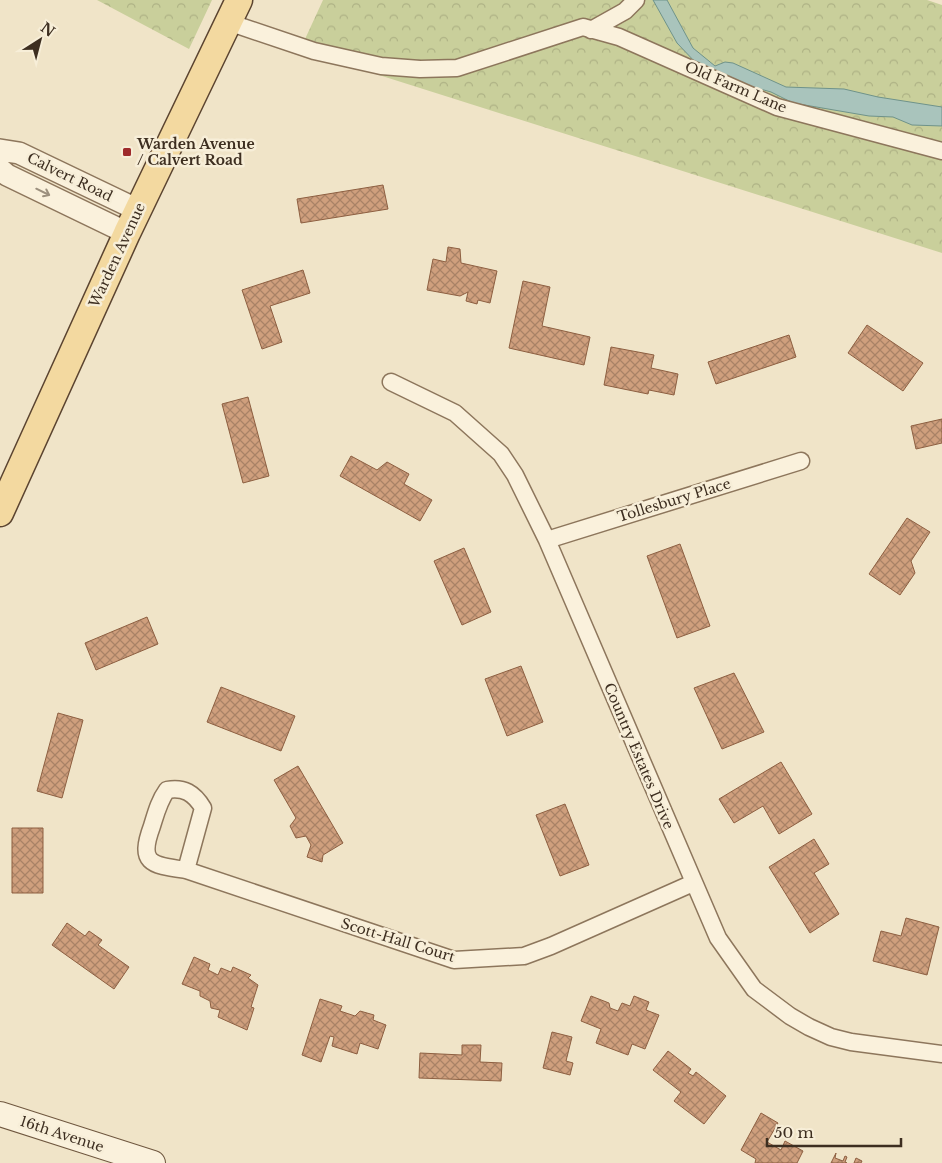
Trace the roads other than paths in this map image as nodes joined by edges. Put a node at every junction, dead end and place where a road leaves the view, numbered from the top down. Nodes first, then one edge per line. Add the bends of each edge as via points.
1 (636, 0) edge
2 (234, 11) edge
3 (591, 30) junction
4 (0, 150) edge
5 (942, 151) edge
6 (0, 168) edge
7 (132, 221) junction
8 (391, 382) dead end
9 (802, 461) dead end
10 (0, 512) edge
11 (547, 540) junction
12 (186, 870) junction
13 (694, 882) junction
14 (942, 1054) edge
15 (0, 1114) edge
16 (154, 1163) edge

1 - 3 street via 625,11
2 - 3 street via 314,51 381,66 420,69 458,68 583,27
2 - 7 main road, Warden Avenue
3 - 5 street, Old Farm Lane via 619,37 778,107
4 - 7 street, Calvert Road via 19,153
6 -> 7 street, Calvert Road via 7,175
7 - 10 main road, Warden Avenue
8 - 11 street, Country Estates Drive via 455,413 501,454
9 - 11 street, Tollesbury Place
11 - 13 street, Country Estates Drive
12 - 12 street, Scott-Hall Court via 160,866 148,858 144,847 161,798 167,790 179,788 196,796 204,808
12 - 13 street, Scott-Hall Court via 454,960 524,956
13 - 14 street, Country Estates Drive via 718,938 731,958 754,989 790,1016 831,1038 874,1047
15 - 16 main road, 16th Avenue

